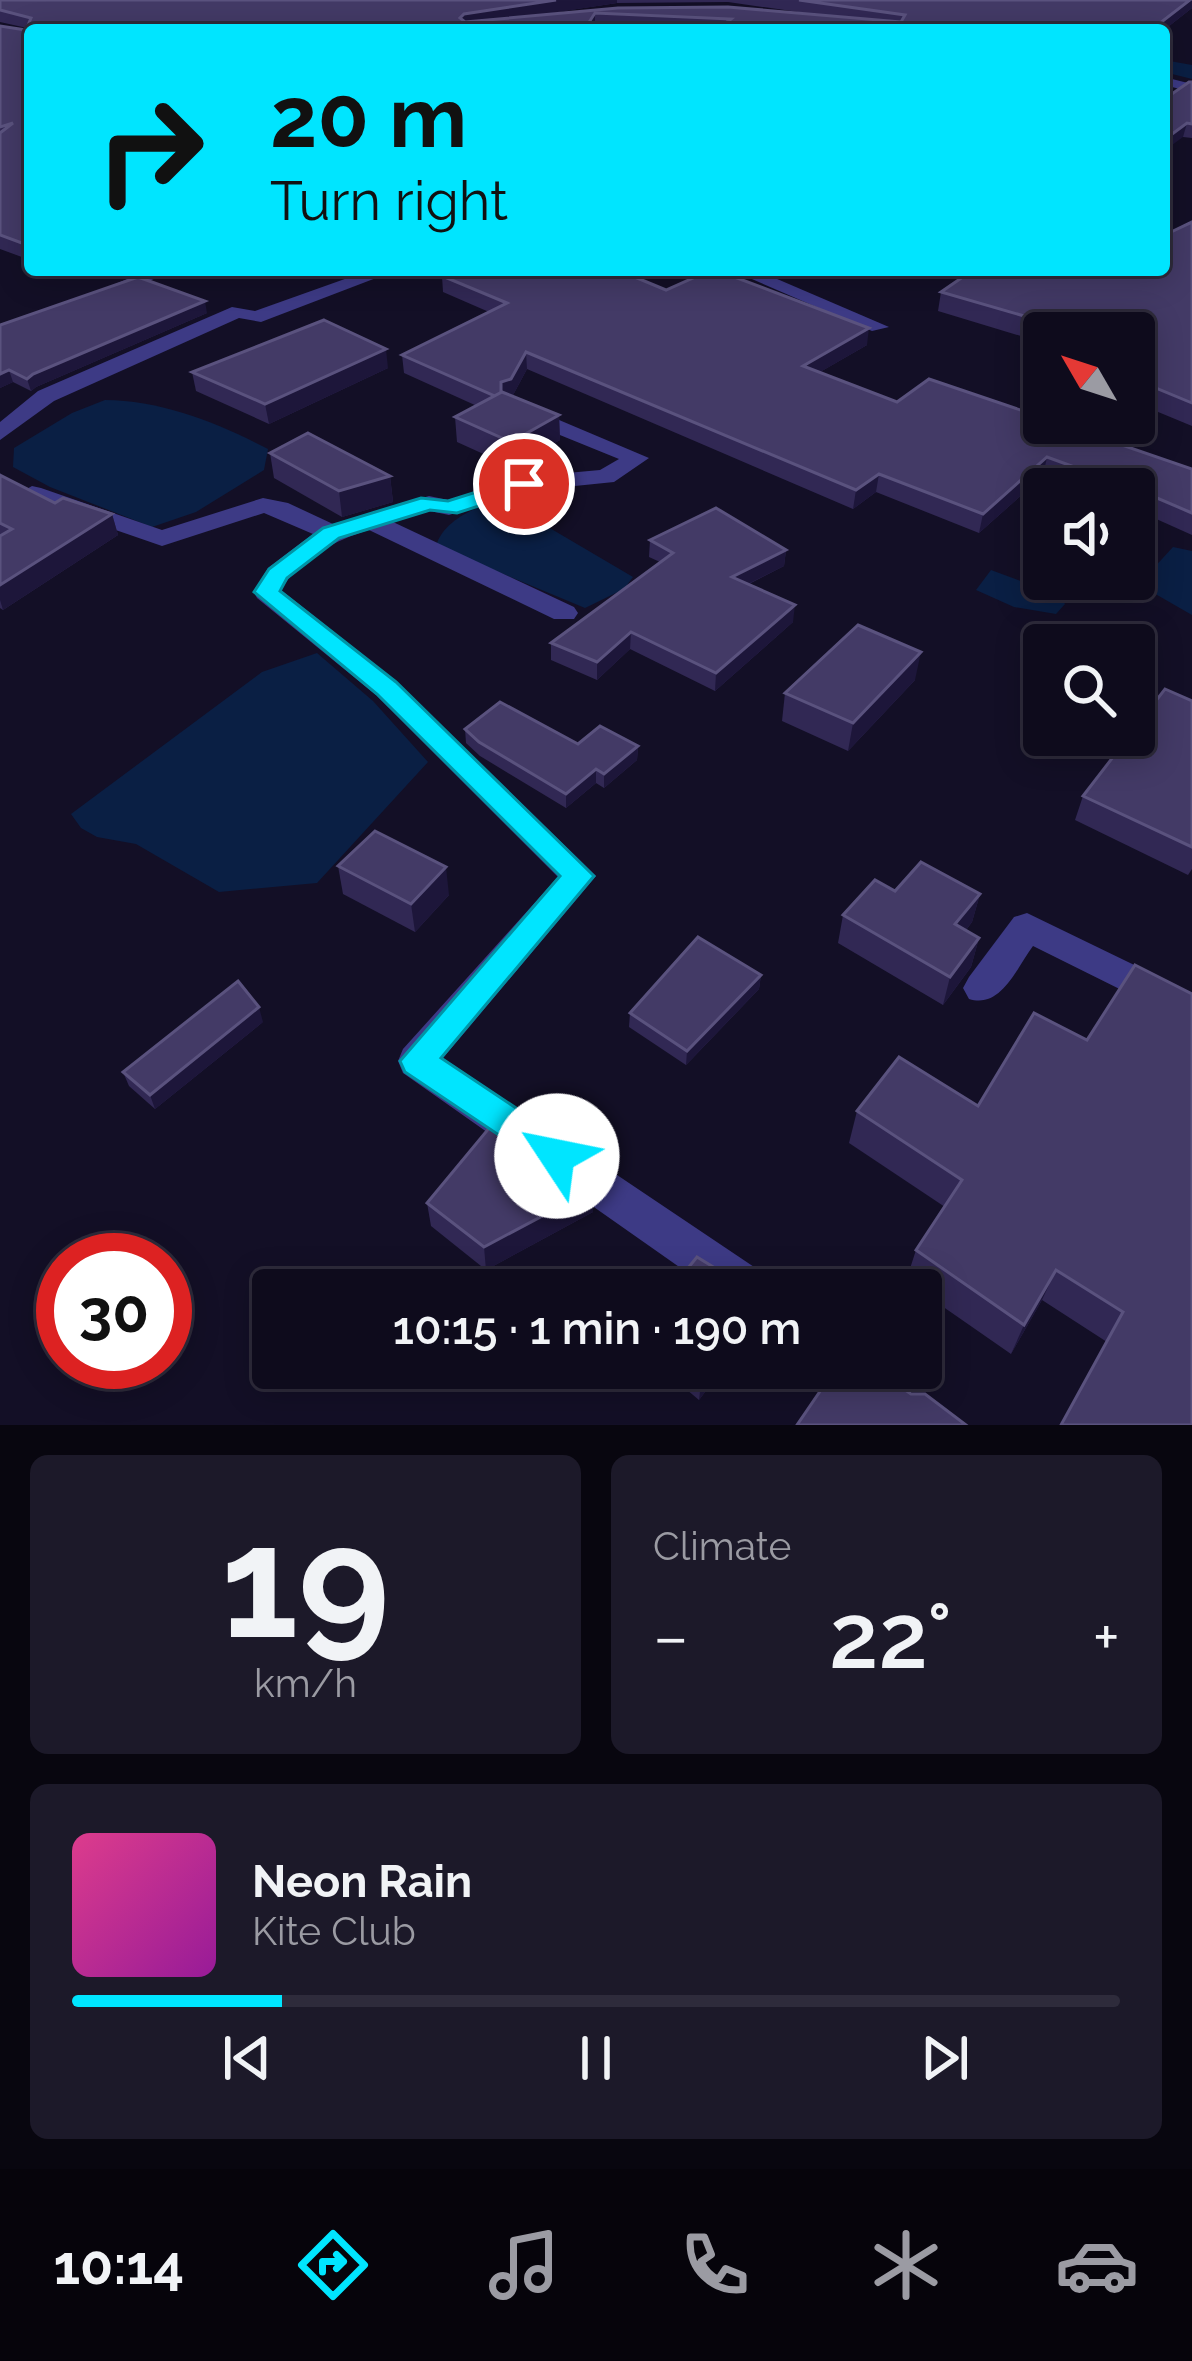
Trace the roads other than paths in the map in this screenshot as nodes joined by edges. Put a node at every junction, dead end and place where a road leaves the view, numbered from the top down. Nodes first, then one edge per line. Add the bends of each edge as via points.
1 (150, 276) edge
2 (371, 276) edge
3 (755, 276) edge
4 (83, 301) edge
5 (879, 326) dead end
6 (513, 408) edge
7 (0, 433) edge
8 (32, 493) edge
9 (375, 523) junction
10 (331, 533) junction
11 (564, 613) dead end
12 (982, 988) dead end
13 (1192, 1010) edge
14 (719, 1269) edge

1 - 4 street
2 - 7 street via 254,318 239,311 46,396
3 - 5 street
6 - 9 street via 637,458 606,476 524,484 449,508 429,503
8 - 10 street via 162,538 263,506
9 - 10 street
9 - 11 street
10 - 14 street via 277,574 267,592 386,688 579,876 417,1061
12 - 13 street via 1028,927

